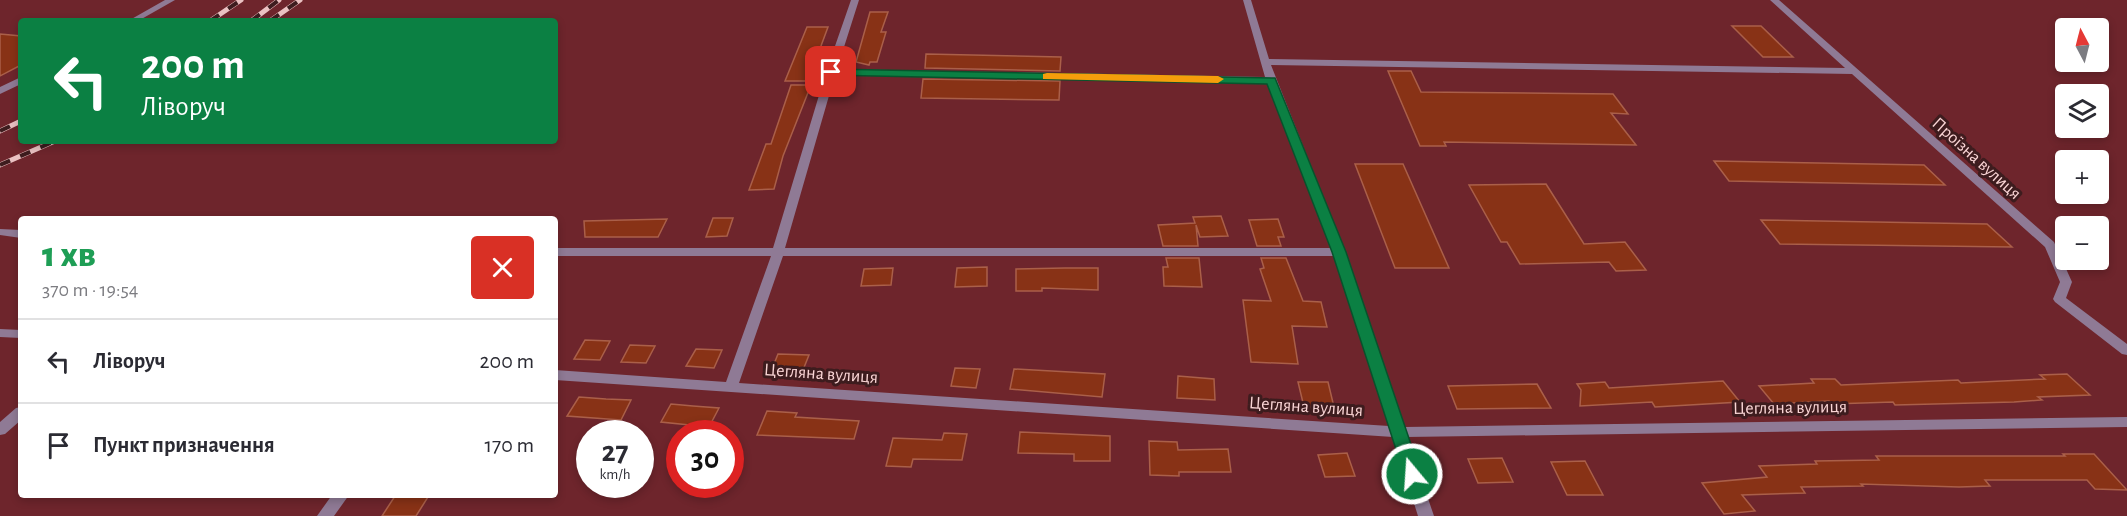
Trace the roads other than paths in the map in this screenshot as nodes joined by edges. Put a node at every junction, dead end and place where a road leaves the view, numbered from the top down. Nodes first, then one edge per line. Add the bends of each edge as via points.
1 (171, 0) edge
2 (855, 0) edge
3 (1247, 0) edge
4 (1774, 0) edge
5 (138, 18) edge
6 (1266, 62) junction
7 (1854, 71) junction
8 (831, 72) junction
9 (1271, 80) junction
10 (18, 82) edge
11 (0, 91) edge
12 (0, 232) edge
13 (18, 234) edge
14 (558, 252) edge
15 (778, 252) junction
16 (1339, 252) junction
17 (0, 333) edge
18 (18, 334) edge
19 (2127, 351) edge
20 (558, 375) edge
21 (731, 386) junction
22 (18, 415) edge
23 (2127, 422) edge
24 (0, 430) edge
25 (1399, 432) junction
26 (339, 498) edge
27 (325, 516) edge
28 (1426, 516) edge

1 - 5 street
2 - 8 street
3 - 6 street
4 - 7 street, Проїзна вулиця
6 - 7 street
6 - 9 street
7 - 19 street, Проїзна вулиця via 2050,245 2066,282 2059,298
8 - 9 street
8 - 15 street
9 - 16 street
10 - 11 street
12 - 13 street
14 - 15 street
15 - 16 street
15 - 21 street
16 - 25 street
17 - 18 street
20 - 21 street, Цегляна вулиця
21 - 25 street, Цегляна вулиця
22 - 24 street
23 - 25 street, Цегляна вулиця
25 - 28 street
26 - 27 street

